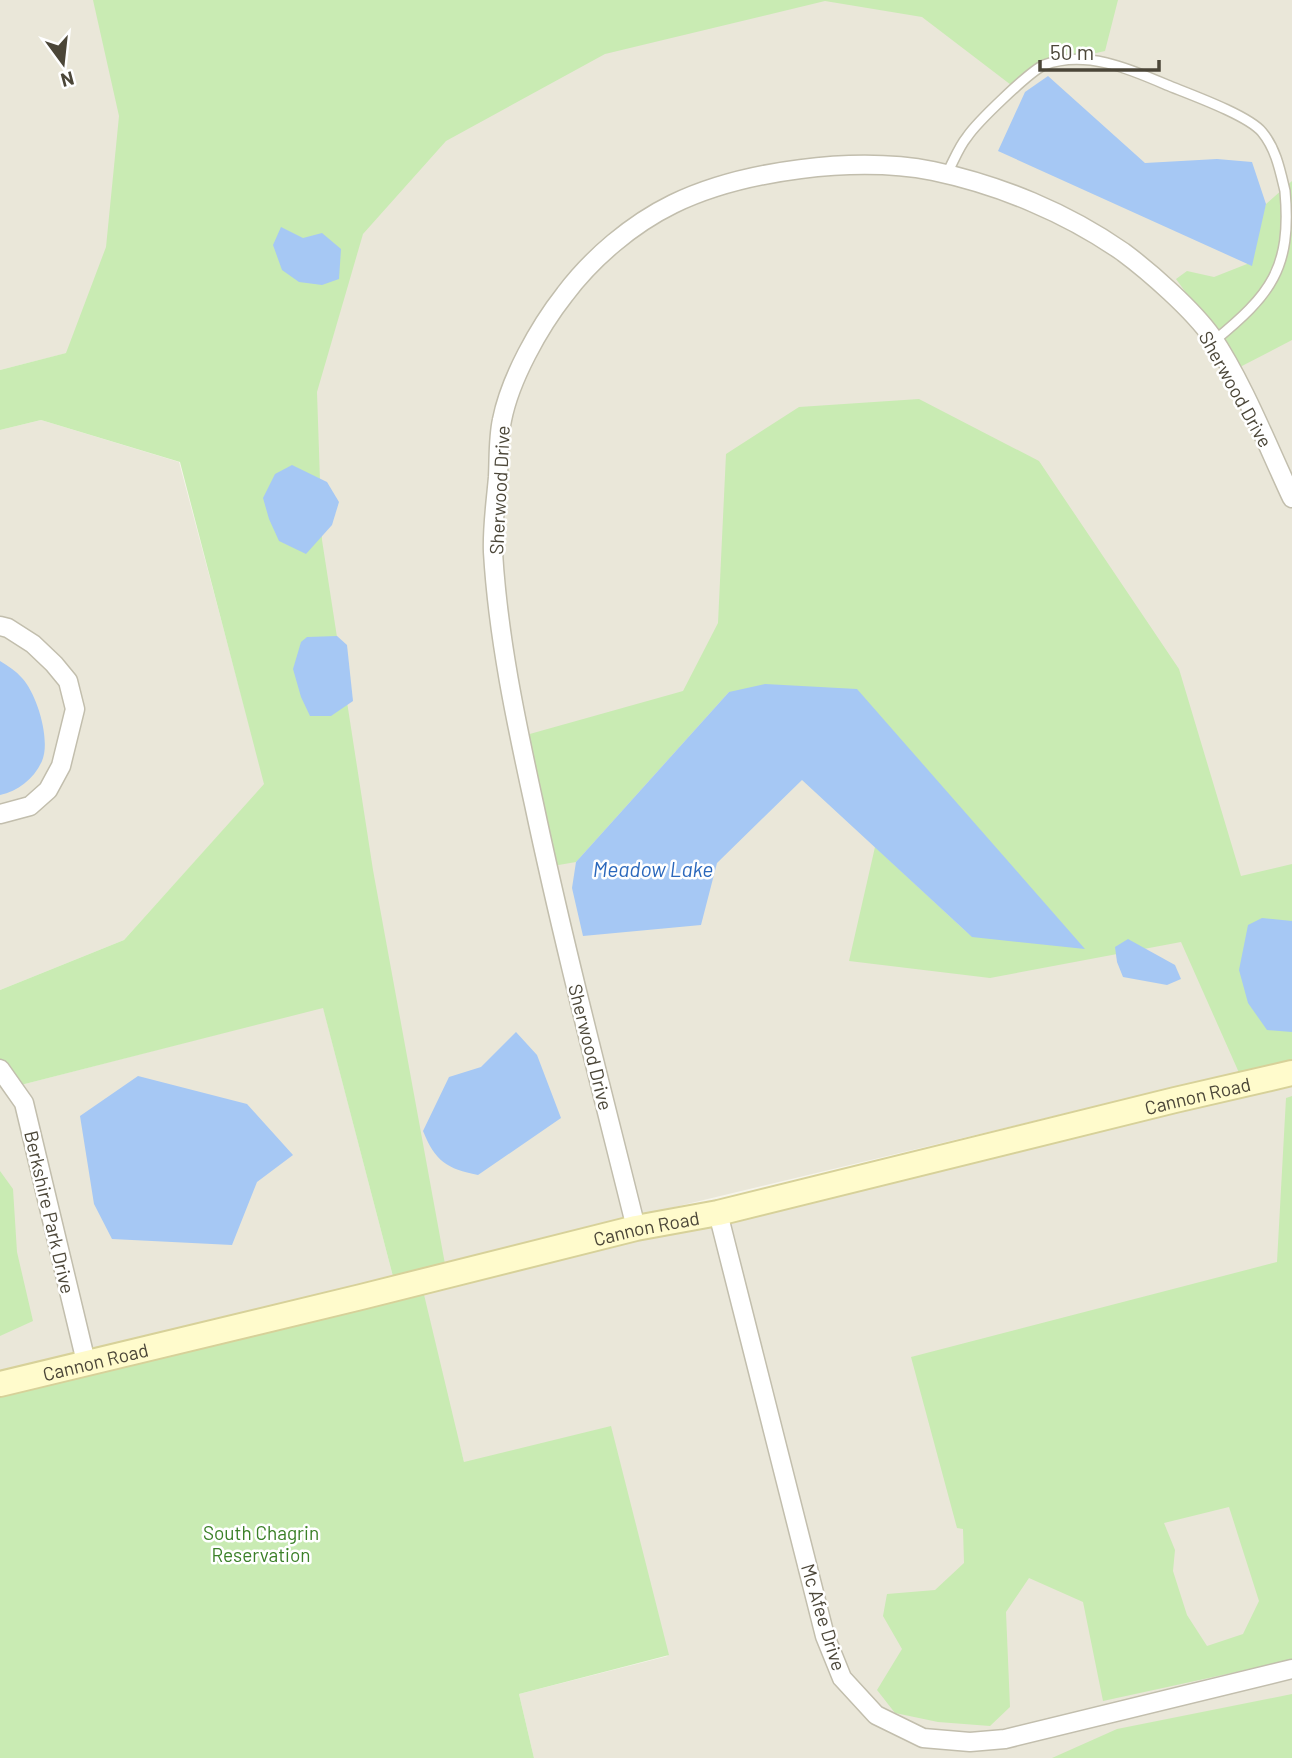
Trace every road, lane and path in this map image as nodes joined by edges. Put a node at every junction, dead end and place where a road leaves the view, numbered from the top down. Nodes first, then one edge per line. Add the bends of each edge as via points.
1 (946, 175) junction
2 (1214, 341) junction
3 (1292, 498) edge
4 (0, 626) edge
5 (0, 814) edge
6 (0, 1069) edge
7 (1292, 1073) edge
8 (718, 1213) junction
9 (636, 1228) junction
10 (86, 1362) junction
11 (0, 1384) edge
12 (1292, 1669) edge

1 - 2 street, Sherwood Drive via 999,188 1070,220 1125,254 1173,296
1 - 2 lane via 967,137 1044,65 1080,59 1127,67 1237,115 1261,130 1278,159 1289,208 1288,257 1274,286
1 - 9 street, Sherwood Drive via 870,165 808,168 722,184 670,205 582,271 548,315 521,364 502,420 493,549 503,644 558,917
2 - 3 street, Sherwood Drive
4 - 5 street via 33,644 54,664 68,681 75,709 61,766 48,790 30,806
6 - 10 street, Berkshire Park Drive via 24,1103
7 - 8 main road, Cannon Road
8 - 9 main road, Cannon Road
8 - 12 street, Mc Afee Drive via 825,1636 842,1678 876,1715 923,1738 1005,1739
9 - 10 main road, Cannon Road
10 - 11 main road, Cannon Road

